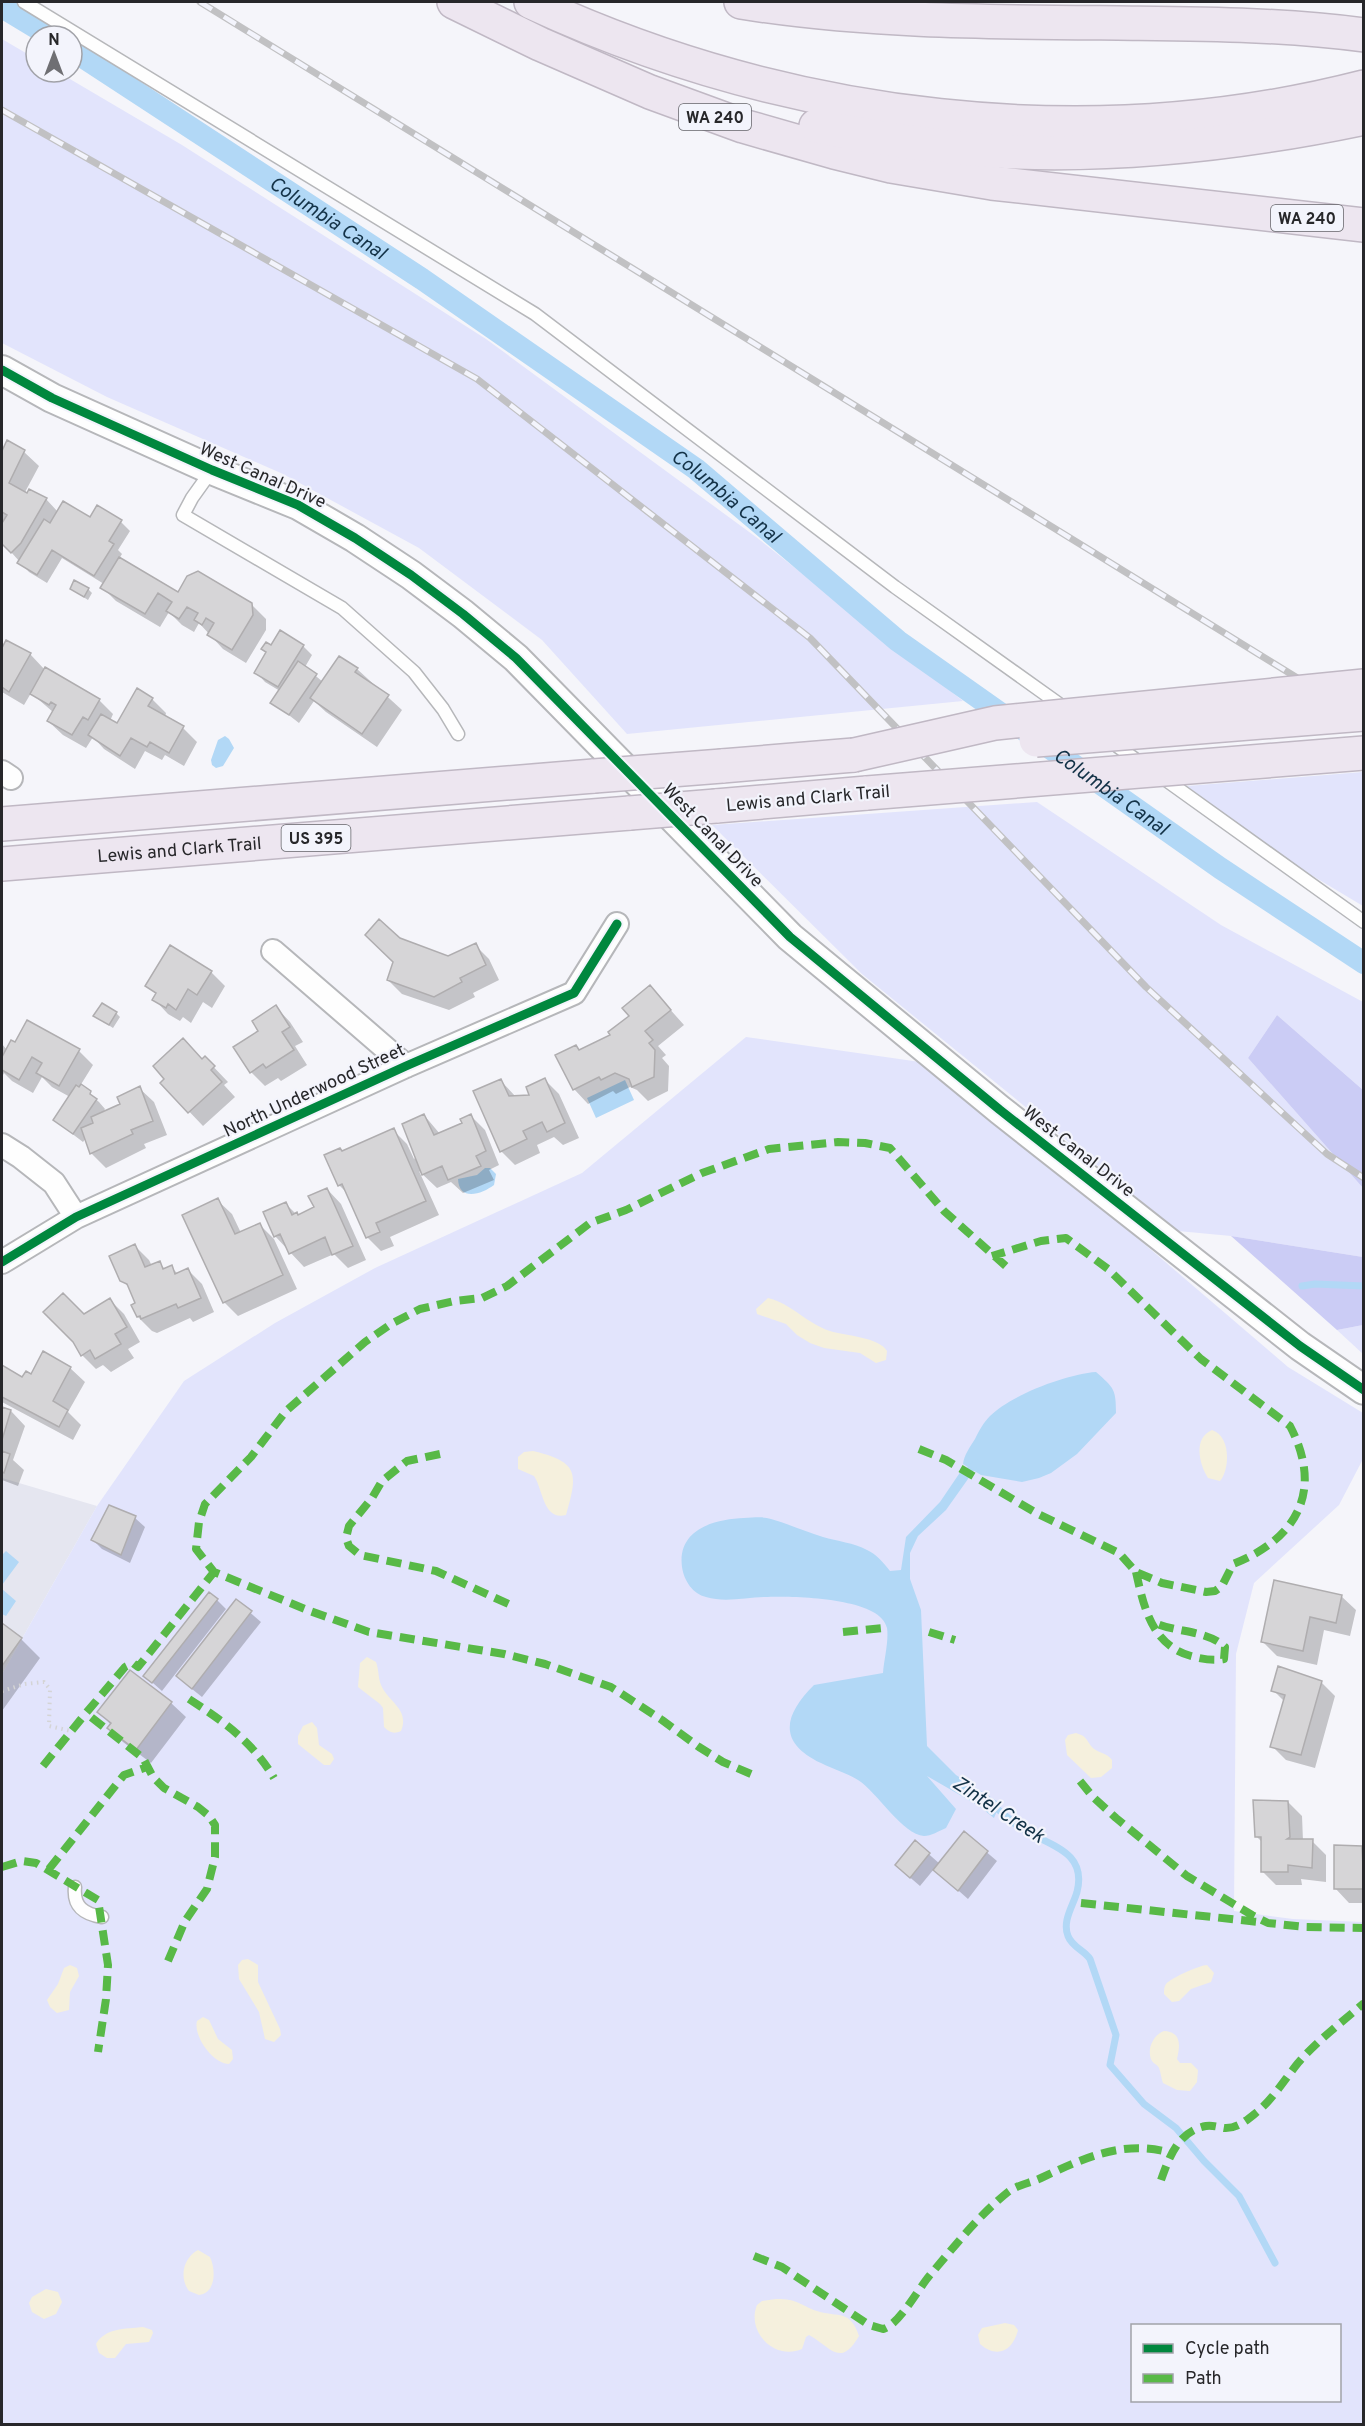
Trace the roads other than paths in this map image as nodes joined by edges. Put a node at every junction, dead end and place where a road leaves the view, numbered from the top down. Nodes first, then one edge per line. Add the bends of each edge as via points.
1 (24, 2) edge
2 (454, 2) edge
3 (464, 2) edge
4 (531, 2) edge
5 (741, 2) edge
6 (1364, 35) edge
7 (1364, 87) edge
8 (1364, 118) edge
9 (1250, 212) junction
10 (1364, 225) edge
11 (1364, 233) edge
12 (2, 370) edge
13 (212, 470) junction
14 (1364, 686) edge
15 (1364, 714) edge
16 (458, 734) dead end
17 (1364, 753) edge
18 (854, 755) junction
19 (2, 824) edge
20 (2, 864) edge
21 (1364, 922) edge
22 (617, 924) dead end
23 (273, 951) dead end
24 (406, 1066) junction
25 (2, 1145) edge
26 (76, 1217) junction
27 (2, 1262) edge
28 (1364, 1390) edge
29 (75, 1887) dead end
30 (102, 1917) dead end

1 - 21 lane via 536,314 895,587
2 - 9 highway, WA 240 via 660,96 743,126 834,152 992,183
3 - 8 highway via 616,66 723,103 817,126 930,145 1014,152 1131,151 1249,139
4 - 7 highway via 730,75 854,104 935,115 1031,123 1120,123 1240,111
5 - 6 highway via 873,15 1242,25
9 - 10 highway, WA 240
9 - 11 highway
12 - 13 street, West Canal Drive via 52,398
13 - 16 lane via 183,515 342,608 414,672
13 - 28 street, West Canal Drive via 298,505 364,544 463,614 516,658 790,937 1000,1110 1300,1346
14 - 18 highway, bridge via 995,723
15 - 18 highway, US 395, bridge
17 - 20 highway, Lewis and Clark Trail / US 395, bridge
18 - 19 highway, US 395, bridge
22 - 24 street, North Underwood Street via 573,993
23 - 24 street
24 - 26 street, North Underwood Street
25 - 26 street via 54,1183
26 - 27 street, North Underwood Street
29 - 30 lane via 79,1907

